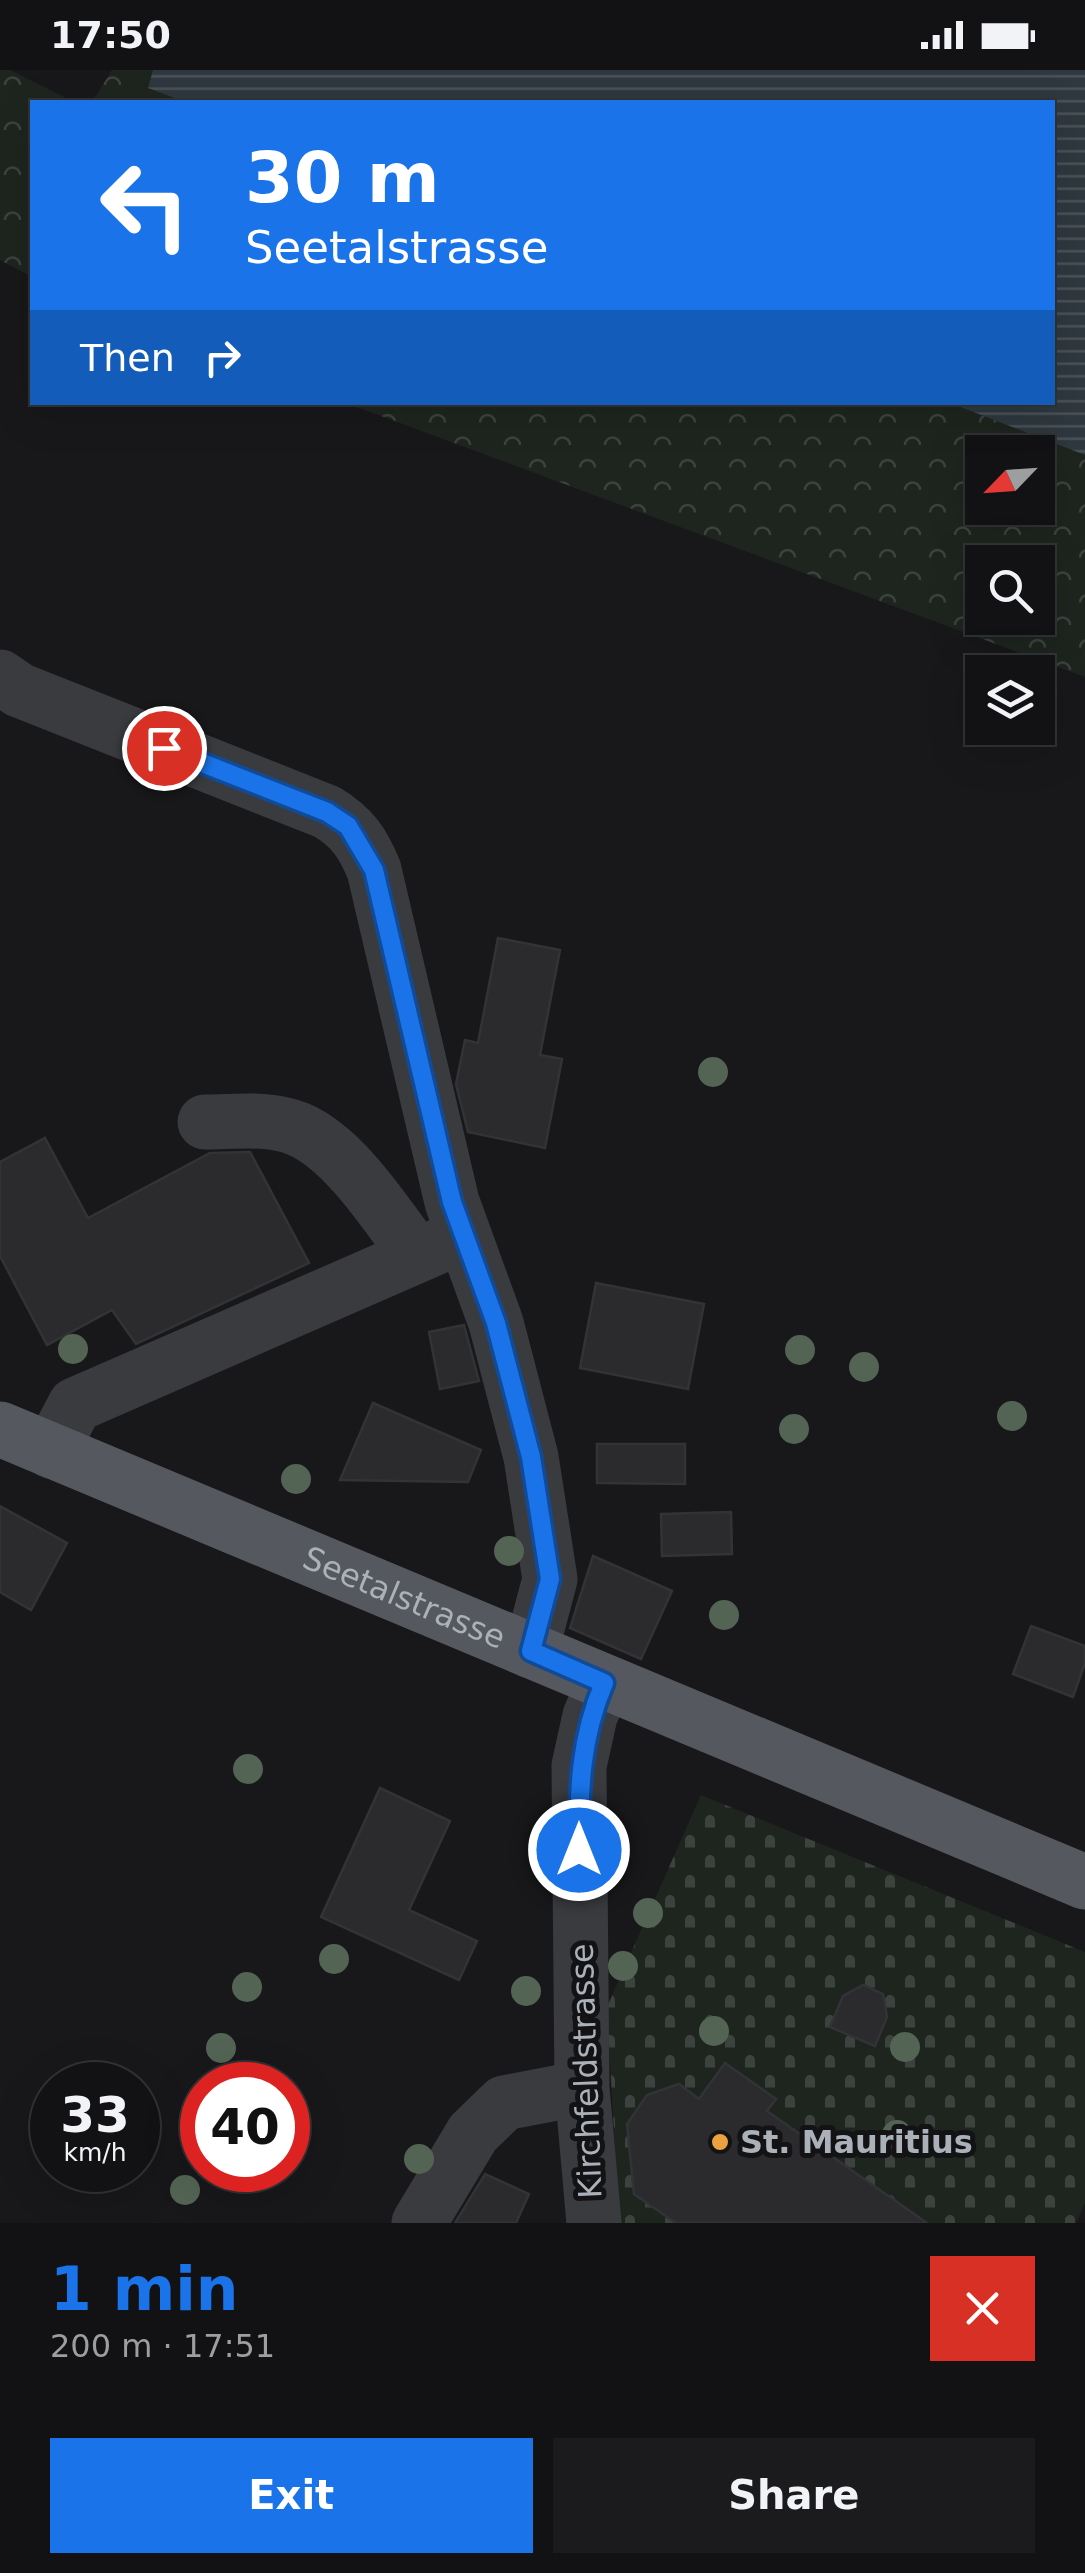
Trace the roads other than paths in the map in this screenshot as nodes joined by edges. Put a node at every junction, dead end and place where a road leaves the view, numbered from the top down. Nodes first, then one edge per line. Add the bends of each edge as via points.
1 (0, 677) edge
2 (205, 1122) dead end
3 (438, 1245) junction
4 (0, 1429) edge
5 (51, 1451) junction
6 (531, 1651) junction
7 (604, 1683) junction
8 (1085, 1882) edge
9 (582, 2088) junction
10 (419, 2223) edge
11 (594, 2223) edge

1 - 3 street via 348,826 374,870 410,1030
2 - 3 street via 297,1129
3 - 5 street via 75,1405
3 - 6 street via 496,1323 531,1457 550,1579
4 - 5 main road, Seetalstrasse
5 - 6 main road, Seetalstrasse
6 - 7 main road, Seetalstrasse
7 - 8 main road, Seetalstrasse
7 - 9 street, Kirchfeldstrasse via 579,1766
9 - 10 street via 504,2102 473,2133
9 - 11 street, Kirchfeldstrasse

